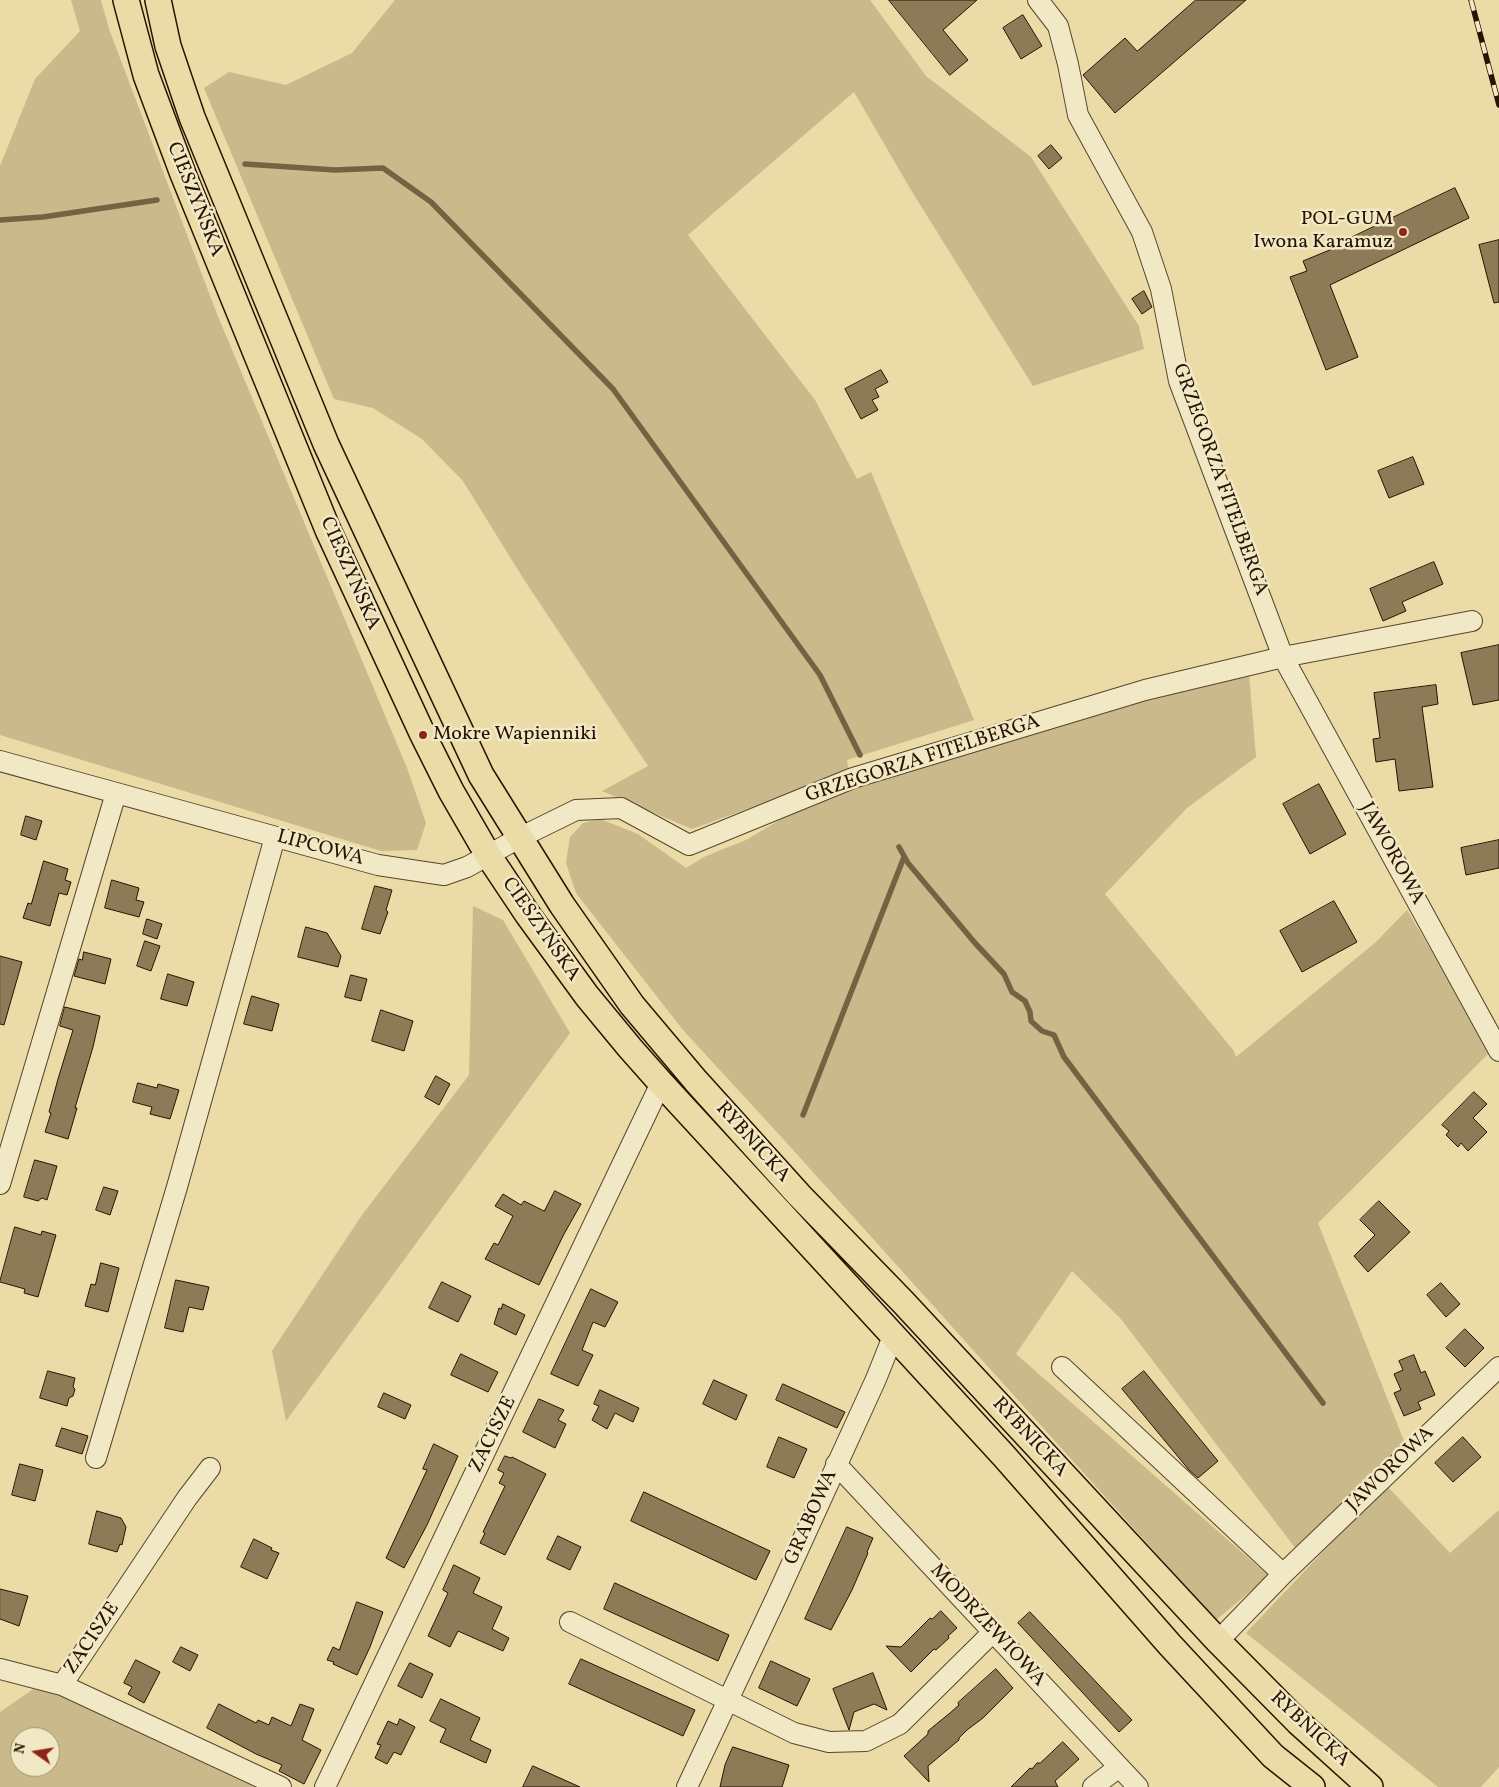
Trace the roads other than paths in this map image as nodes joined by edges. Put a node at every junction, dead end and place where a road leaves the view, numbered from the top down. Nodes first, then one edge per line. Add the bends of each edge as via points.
1 (126, 0) edge
2 (158, 0) edge
3 (1038, 0) edge
4 (1472, 620) dead end
5 (1283, 657) junction
6 (0, 761) edge
7 (116, 792) junction
8 (275, 837) junction
9 (519, 838) junction
10 (488, 855) junction
11 (1499, 1051) edge
12 (696, 1081) joint
13 (667, 1089) junction
14 (0, 1184) edge
15 (894, 1334) junction
16 (1062, 1367) dead end
17 (1499, 1367) edge
18 (96, 1458) dead end
19 (836, 1464) junction
20 (210, 1468) dead end
21 (1283, 1574) junction
22 (570, 1622) dead end
23 (992, 1633) junction
24 (1218, 1641) junction
25 (0, 1668) edge
26 (62, 1685) junction
27 (728, 1700) junction
28 (1119, 1766) junction
29 (281, 1787) edge
30 (325, 1787) edge
31 (687, 1787) edge
32 (1093, 1787) edge
33 (1138, 1787) edge
34 (1312, 1787) edge
35 (1370, 1787) edge

1 - 10 main road, CIESZYŃSKA via 146,75 183,174 328,530 422,735
2 - 9 main road, CIESZYŃSKA via 168,46 192,117 326,444 481,775
3 - 5 street, GRZEGORZA FITELBERGA via 1058,26 1078,114 1142,232 1161,288 1179,382
4 - 5 street, GRZEGORZA FITELBERGA
5 - 9 street, GRZEGORZA FITELBERGA via 1145,690 853,778 689,845 621,808 576,810
5 - 11 street, JAWOROWA
6 - 7 street, LIPCOWA
7 - 8 street, LIPCOWA
7 - 14 street
8 - 10 street, LIPCOWA via 378,865 444,875
8 - 18 street via 180,1177
9 - 10 street, LIPCOWA
9 - 12 main road, CIESZYŃSKA via 632,1005
10 - 13 main road, CIESZYŃSKA via 588,996
12 - 24 main road, RYBNICKA
13 - 15 main road, RYBNICKA
13 - 30 street, ZACISZE
15 - 19 street, GRABOWA
15 - 34 main road, RYBNICKA via 1170,1645 1273,1756
16 - 21 street
17 - 21 street, JAWOROWA
19 - 23 street, MODRZEWIOWA
19 - 27 street, GRABOWA
20 - 26 street, ZACISZE
21 - 24 street, JAWOROWA
22 - 27 street
23 - 27 street via 900,1724 866,1741 829,1742 794,1733
23 - 28 street, MODRZEWIOWA
24 - 35 main road, RYBNICKA via 1298,1722
25 - 26 street
26 - 29 street, ZACISZE
27 - 31 street, GRABOWA
28 - 32 street
28 - 33 street, MODRZEWIOWA

